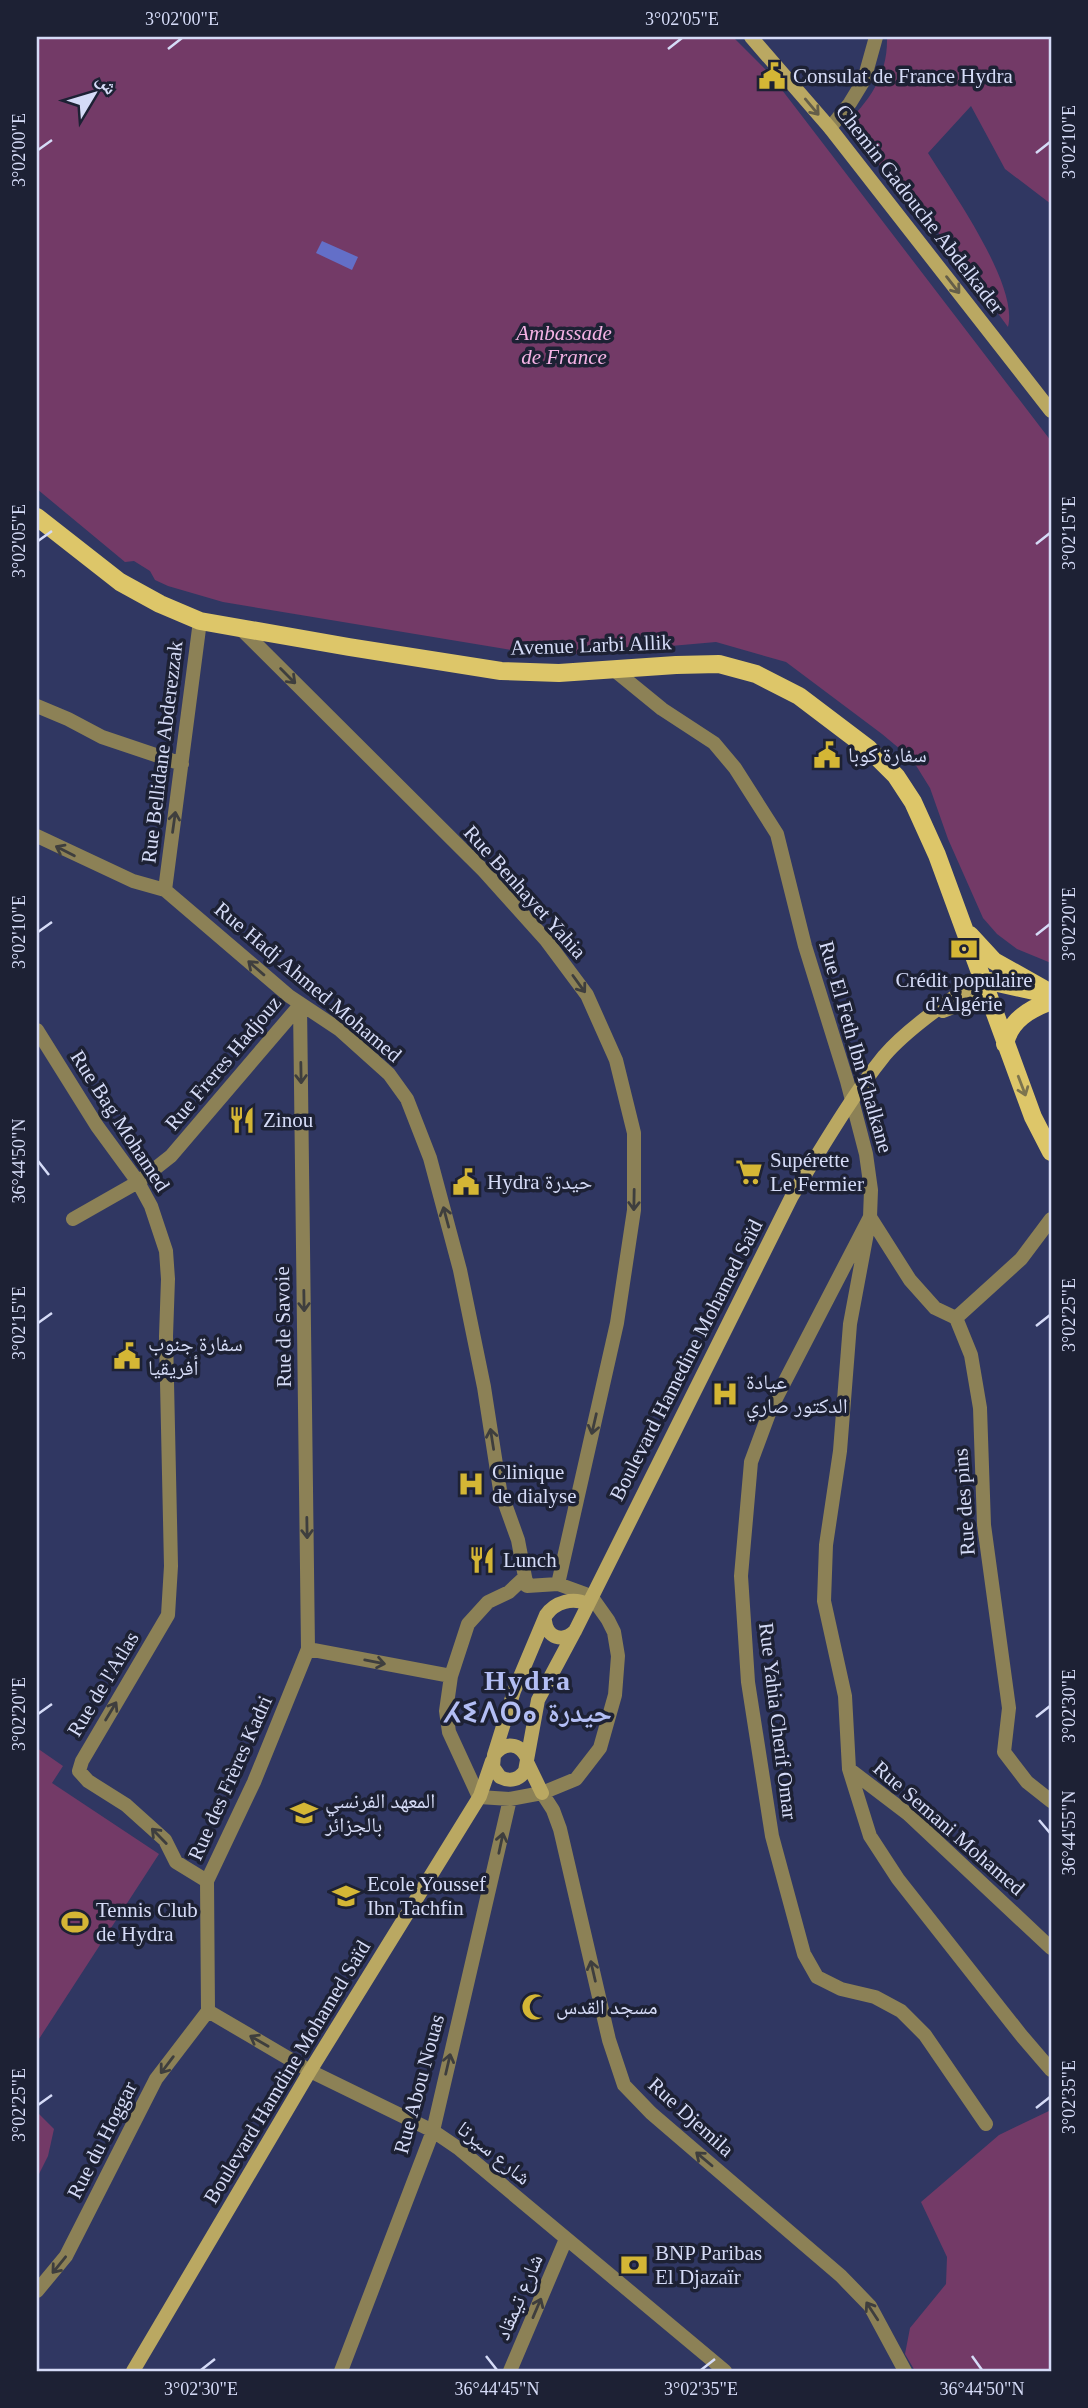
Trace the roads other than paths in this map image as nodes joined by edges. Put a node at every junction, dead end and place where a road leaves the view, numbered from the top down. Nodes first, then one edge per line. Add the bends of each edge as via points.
1 (751, 37) edge
2 (876, 37) edge
3 (831, 128) junction
4 (1051, 411) edge
5 (37, 517) edge
6 (200, 621) junction
7 (240, 628) junction
8 (613, 669) junction
9 (37, 706) edge
10 (182, 764) junction
11 (37, 836) edge
12 (165, 890) junction
13 (964, 928) junction
14 (981, 979) junction
15 (1051, 994) edge
16 (990, 999) junction
17 (1051, 1002) edge
18 (300, 1005) junction
19 (929, 1017) junction
20 (37, 1030) edge
21 (1005, 1044) junction
22 (1051, 1152) edge
23 (138, 1182) junction
24 (870, 1217) junction
25 (73, 1219) dead end
26 (1051, 1219) edge
27 (956, 1318) junction
28 (525, 1577) junction
29 (558, 1584) junction
30 (589, 1600) junction
31 (559, 1606) junction
32 (168, 1615) joint
33 (545, 1620) junction
34 (576, 1629) junction
35 (308, 1649) junction
36 (451, 1676) junction
37 (493, 1758) junction
38 (527, 1761) junction
39 (849, 1769) junction
40 (517, 1779) junction
41 (542, 1793) junction
42 (480, 1796) junction
43 (510, 1799) junction
44 (1051, 1801) edge
45 (207, 1881) junction
46 (1051, 1948) edge
47 (208, 2011) junction
48 (1051, 2070) edge
49 (310, 2071) junction
50 (986, 2124) dead end
51 (433, 2130) junction
52 (566, 2239) junction
53 (37, 2291) edge
54 (720, 2370) edge
55 (133, 2371) edge
56 (341, 2371) edge
57 (510, 2371) edge
58 (905, 2371) edge

1 -> 3 street, Chemin Gadouche Abdelkader
2 - 3 street via 864,80
3 -> 4 street, Chemin Gadouche Abdelkader
5 - 6 main road, Avenue Larbi Allik via 120,582
6 - 7 main road, Avenue Larbi Allik
6 - 10 street, Rue Bellidane Abderezzak
7 - 8 main road, Avenue Larbi Allik via 501,670 559,673
7 -> 29 street, Rue Benhayet Yahia via 547,940 587,995 616,1060 634,1133 634,1210 617,1323
8 - 13 main road, Avenue Larbi Allik via 719,664 756,674 799,696 869,749 895,776 913,802
8 - 24 street, Rue El Feth Ibn Khalkane via 713,743 735,768 777,834 866,1154 872,1190
9 - 10 street via 102,737
12 -> 10 street, Rue Bellidane Abderezzak
12 -> 11 street, Rue Hadj Ahmed Mohamed via 133,881
18 -> 12 street, Rue Hadj Ahmed Mohamed
13 - 14 main road, Avenue Larbi Allik
13 - 15 main road via 994,961
14 - 15 main road
14 - 16 main road, Avenue Larbi Allik
14 - 19 street
16 - 19 street via 966,1002
16 - 21 main road
17 - 21 main road via 1030,1009 1008,1032
18 - 23 street, Rue Freres Hadjouz via 171,1156
28 -> 18 street, Rue Hadj Ahmed Mohamed via 500,1490 460,1270 417,1122 389,1074 340,1030
18 -> 35 street, Rue de Savoie
19 - 30 street, Boulevard Hamedine Mohamed Saïd via 885,1055 792,1196
20 - 23 street, Rue Bag Mohamed
21 -> 22 main road
23 - 25 street, Rue Freres Hadjouz
23 - 32 street, Rue Bag Mohamed via 160,1228 168,1279
24 - 27 street via 910,1280 935,1308
24 - 39 street, Rue El Feth Ibn Khalkane via 850,1324 840,1451 826,1545 824,1601 845,1696
24 - 50 street, Rue Yahia Cherif Omar via 771,1408 751,1462 741,1576 748,1682 772,1836 804,1954 817,1977 901,2011 925,2035
26 - 27 street via 1021,1259
27 - 44 street, Rue des pins via 971,1355 979,1408 984,1525 1009,1708 1004,1752 1027,1782
28 - 29 street via 527,1586
28 - 36 street via 488,1602 468,1625
29 - 30 street
30 - 31 street via 574,1599
30 - 34 street, Boulevard Hamedine Mohamed Saïd
30 - 41 street via 614,1632 618,1656 615,1695 600,1748 576,1779
31 - 33 street via 549,1610
31 - 34 street via 575,1612
45 -> 32 street, Rue de l'Atlas via 176,1862 165,1840 79,1771
33 - 34 street via 548,1631 557,1637 568,1637
33 - 37 street, Boulevard Hamdine Mohamed Saïd via 514,1691
34 - 38 street, Boulevard Hamedine Mohamed Saïd via 538,1700
35 -> 36 street
35 - 45 street, Rue des Frères Kadri via 254,1782
36 - 42 street via 446,1711 449,1732
37 - 38 street via 509,1745 521,1749
37 - 40 street via 499,1777
37 - 42 street, Boulevard Hamdine Mohamed Saïd
38 - 40 street via 526,1771
38 - 41 street
39 - 46 street, Rue Semani Mohamed via 908,1814
39 - 48 street, Rue El Feth Ibn Khalkane via 870,1836 898,1879
40 - 42 street
41 - 43 street
58 -> 41 street, Rue Djemila via 870,2306 841,2276 624,2085 609,2040 560,1829
42 - 43 street
42 - 49 street, Boulevard Hamdine Mohamed Saïd
51 -> 43 street, Rue Abou Nouas
45 - 47 street, Rue des Frères Kadri
49 -> 47 street, شارع سيرتا
47 -> 53 street, Rue du Hoggar via 156,2079 66,2256
49 - 51 street, شارع سيرتا
49 - 55 street, Boulevard Hamdine Mohamed Saïd
51 - 52 street, شارع سيرتا
51 - 56 street, Rue Abou Nouas
52 - 54 street, شارع سيرتا
57 -> 52 street, شارع تيمقاد

